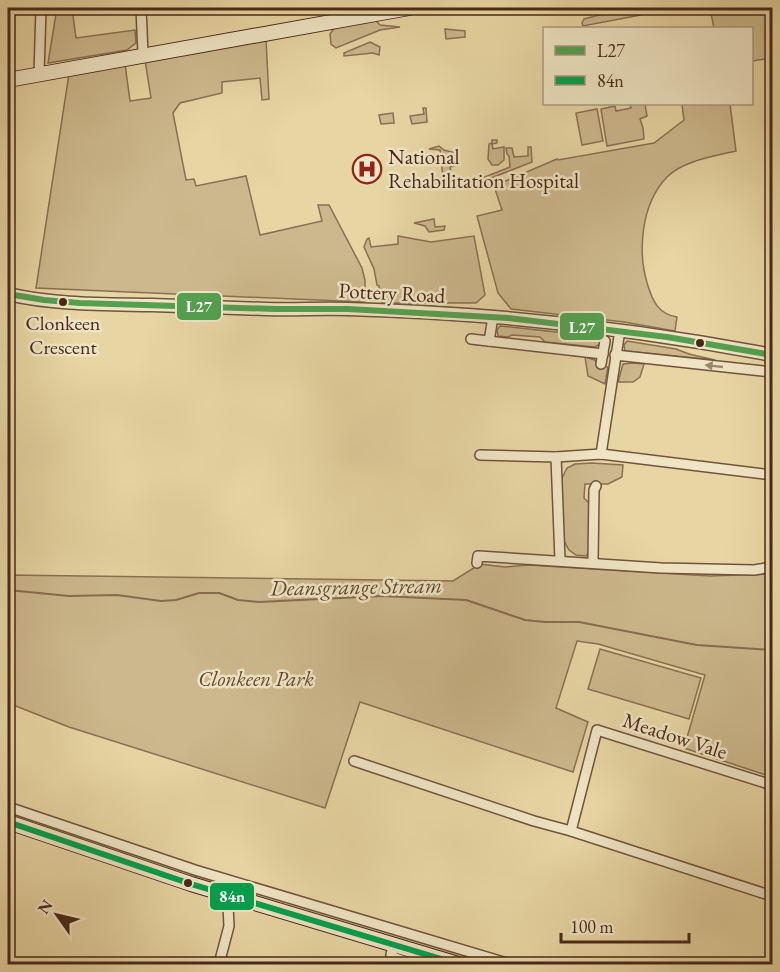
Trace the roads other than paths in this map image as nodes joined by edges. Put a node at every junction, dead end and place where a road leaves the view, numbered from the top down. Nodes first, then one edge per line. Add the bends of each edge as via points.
1 (41, 8) edge
2 (141, 8) edge
3 (409, 8) edge
4 (392, 9) edge
5 (143, 54) junction
6 (39, 75) junction
7 (8, 80) edge
8 (8, 294) edge
9 (493, 317) junction
10 (620, 330) junction
11 (471, 339) dead end
12 (489, 341) junction
13 (605, 341) dead end
14 (615, 355) junction
15 (772, 355) edge
16 (772, 372) edge
17 (601, 454) junction
18 (480, 455) dead end
19 (556, 458) junction
20 (772, 475) edge
21 (596, 486) dead end
22 (560, 560) junction
23 (593, 562) junction
24 (477, 563) dead end
25 (772, 567) edge
26 (354, 761) dead end
27 (772, 785) edge
28 (8, 807) edge
29 (8, 822) edge
30 (571, 831) junction
31 (772, 896) edge
32 (231, 897) junction
33 (331, 919) junction
34 (393, 945) junction
35 (219, 964) edge
36 (414, 964) edge
37 (458, 964) edge
38 (510, 964) edge

1 - 6 street
2 - 5 street
3 - 4 main road
4 - 5 main road
5 - 6 main road
6 - 7 main road
8 - 9 street, Pottery Road via 73,303 345,309
9 - 10 street, Pottery Road
9 - 12 street
10 - 14 street
10 - 15 street, Pottery Road
11 - 12 street
12 - 13 street via 602,359
16 -> 14 street
14 - 17 street
17 - 19 street
17 - 20 street
18 - 19 street
19 - 22 street
21 - 23 street
22 - 23 street
22 - 24 street via 478,556
23 - 25 street via 661,568
26 - 30 street
27 - 30 street, Meadow Vale via 597,730
28 - 33 street
29 - 32 main road
30 - 31 street
32 - 33 main road
32 - 35 street via 229,926
33 - 34 main road
33 - 38 street
34 - 36 street via 391,955
34 - 37 main road

